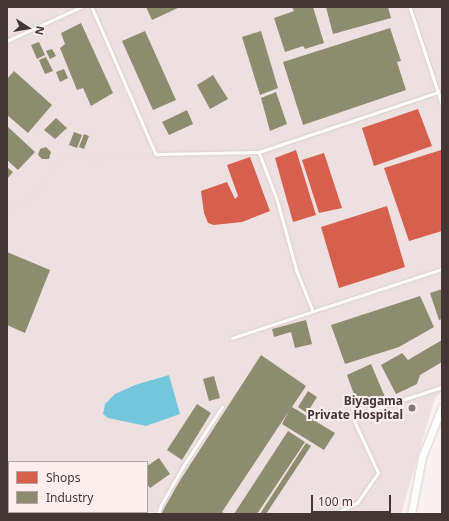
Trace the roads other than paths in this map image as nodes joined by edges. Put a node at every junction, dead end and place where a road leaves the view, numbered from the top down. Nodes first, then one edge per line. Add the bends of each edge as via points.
1 (81, 7) edge
2 (92, 7) edge
3 (410, 7) edge
4 (7, 41) edge
5 (438, 92) junction
6 (442, 103) edge
7 (259, 152) junction
8 (442, 269) edge
9 (313, 311) junction
10 (232, 338) dead end
11 (442, 386) edge
12 (222, 407) dead end
13 (442, 407) edge
14 (158, 514) edge
15 (334, 514) edge
16 (411, 514) edge

1 - 4 lane
2 - 7 lane via 156,154
3 - 5 lane
5 - 6 lane
5 - 7 lane
7 - 9 lane via 277,198 297,272
8 - 9 lane
9 - 10 lane
11 - 15 lane via 356,415 354,421 378,473 357,503
12 - 14 lane via 160,505
13 - 16 main road via 422,457

